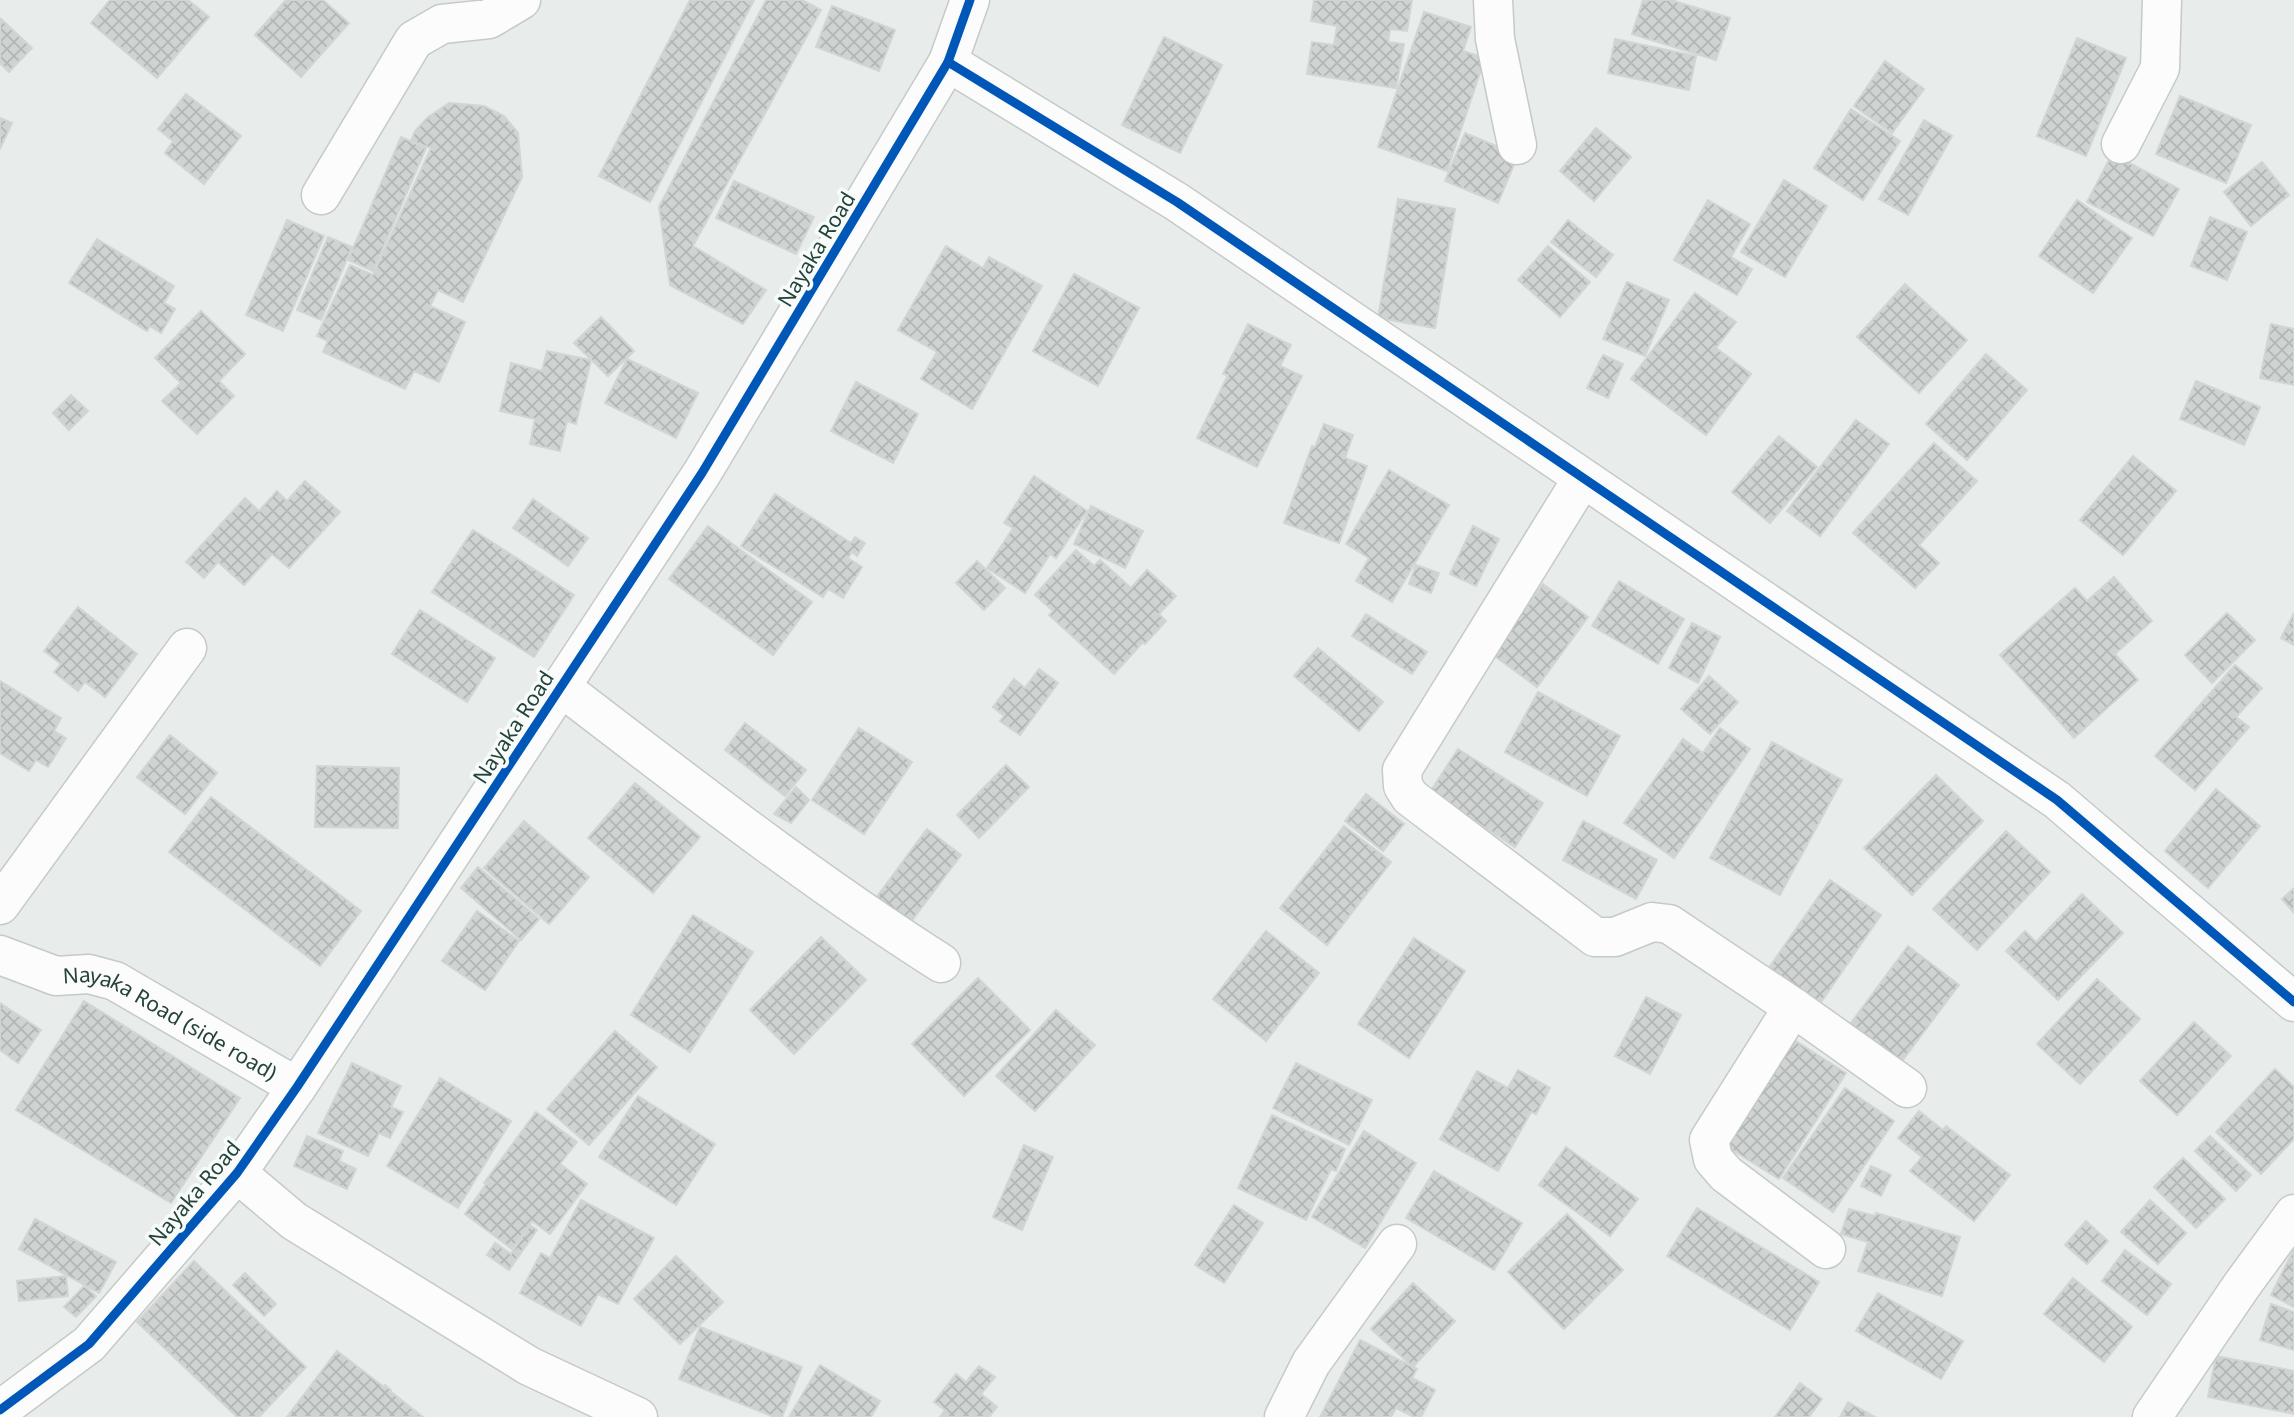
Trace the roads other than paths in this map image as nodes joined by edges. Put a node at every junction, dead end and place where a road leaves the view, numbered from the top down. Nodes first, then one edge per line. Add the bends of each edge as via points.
1 (521, 0) edge
2 (970, 0) edge
3 (1493, 0) edge
4 (2162, 0) edge
5 (948, 62) junction
6 (2121, 144) dead end
7 (1517, 145) dead end
8 (321, 195) dead end
9 (1582, 479) junction
10 (187, 648) dead end
11 (561, 687) junction
12 (0, 905) edge
13 (0, 955) edge
14 (941, 963) dead end
15 (2294, 1002) edge
16 (1793, 1007) junction
17 (297, 1087) junction
18 (1907, 1088) dead end
19 (237, 1173) junction
20 (2294, 1214) edge
21 (1397, 1244) dead end
22 (1826, 1249) dead end
23 (0, 1410) edge
24 (638, 1417) edge
25 (1284, 1417) edge
26 (2152, 1417) edge

1 - 8 street via 489,19 442,23 414,40
2 - 5 street, Nayaka Road
3 - 7 street via 1495,39
4 - 6 street via 2160,68
5 - 9 street via 1177,202
5 - 11 street, Nayaka Road via 702,473
9 - 15 street via 2057,800
9 - 16 street via 1402,770 1403,786 1410,797 1595,937 1615,937 1652,922 1669,924
10 - 12 street
11 - 14 street via 733,818
11 - 17 street, Nayaka Road
13 - 17 street, Nayaka Road (side road) via 56,976 89,974 115,981
16 - 18 street
16 - 22 street via 1709,1140 1713,1159 1726,1174
17 - 19 street, Nayaka Road
19 - 23 street, Nayaka Road via 89,1343
19 - 24 street via 294,1221 529,1366
20 - 26 street
21 - 25 street via 1311,1363

